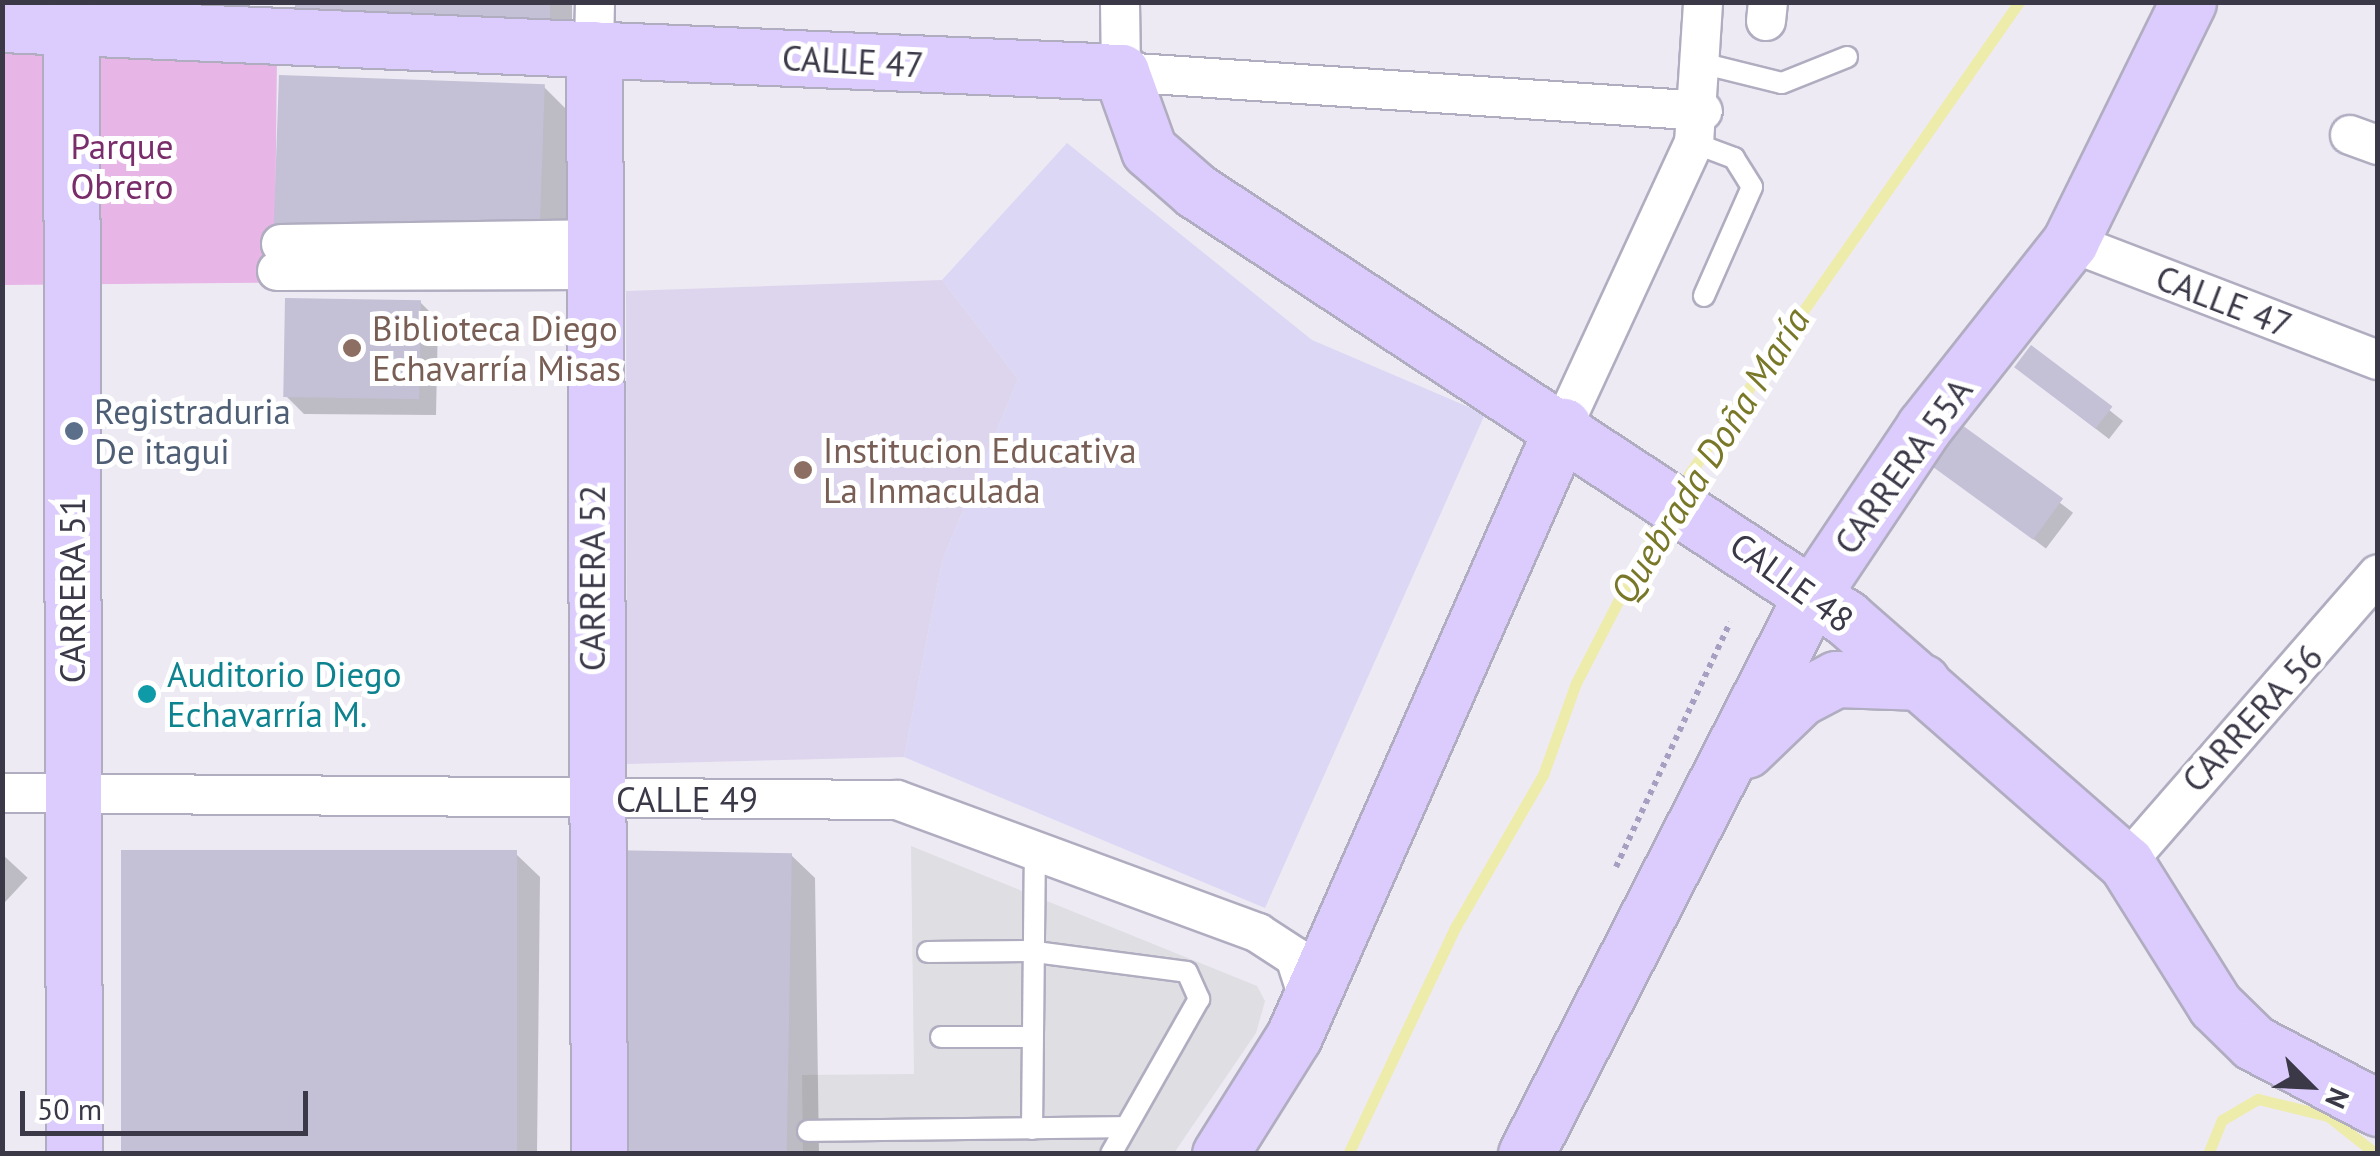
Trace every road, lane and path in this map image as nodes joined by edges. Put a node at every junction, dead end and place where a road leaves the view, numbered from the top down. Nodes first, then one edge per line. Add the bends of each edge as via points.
1 (1120, 2) edge
2 (1704, 2) edge
3 (2188, 2) edge
4 (253, 18) edge
5 (2, 24) edge
6 (71, 26) junction
7 (594, 26) edge
8 (1847, 57) dead end
9 (1705, 64) junction
10 (1121, 72) junction
11 (1698, 127) junction
12 (2070, 242) junction
13 (592, 254) junction
14 (279, 258) dead end
15 (1704, 296) dead end
16 (2378, 360) edge
17 (1584, 439) junction
18 (2378, 574) edge
19 (1814, 593) junction
20 (1922, 682) junction
21 (1718, 778) junction
22 (2, 792) edge
23 (73, 793) junction
24 (592, 799) junction
25 (1034, 852) junction
26 (2126, 863) junction
27 (928, 952) dead end
28 (1028, 952) junction
29 (1309, 1000) junction
30 (941, 1037) dead end
31 (1032, 1037) junction
32 (2378, 1108) edge
33 (1125, 1128) junction
34 (1032, 1129) junction
35 (808, 1131) dead end
36 (74, 1154) edge
37 (599, 1154) edge
38 (1111, 1154) edge
39 (1220, 1154) edge
40 (1526, 1154) edge

1 - 10 street
2 - 9 street
3 - 12 street, CARRERA 55A
4 - 6 street, CALLE 47
4 - 7 street, CALLE 47
5 - 6 street, CALLE 47
6 - 23 street, CARRERA 51
7 - 10 street, CALLE 47
7 - 13 street, CARRERA 52
8 - 9 lane via 1782,84
9 - 11 street
10 - 11 street, CALLE 47
10 - 17 street, CALLE 48 via 1149,150 1196,192
11 - 15 lane via 1734,158 1752,186
11 - 17 street
12 - 16 street, CALLE 47
12 - 19 street, CARRERA 55A via 1924,427
13 - 14 street
13 - 24 street, CARRERA 52
17 - 19 street, CALLE 48
17 - 29 street
18 - 26 street, CARRERA 56
19 - 20 street, CALLE 48
19 - 21 street, CARRERA 55A
20 - 21 street via 1836,679 1800,698
20 - 26 street, CALLE 48
21 - 40 street, CARRERA 55A
22 - 23 street, CALLE 49
23 - 24 street, CALLE 49
23 - 36 street, CARRERA 51
24 - 25 street, CALLE 49 via 897,800
24 - 37 street, CARRERA 52
25 - 28 lane
25 - 29 street, CALLE 49 via 1258,933 1295,957
26 - 32 street, CALLE 48 via 2215,1005 2254,1043
27 - 28 lane
28 - 31 lane
28 - 33 lane via 1172,964 1197,984 1192,1014
29 - 39 street
30 - 31 lane
31 - 34 lane
33 - 34 lane
33 - 38 lane
34 - 35 lane

